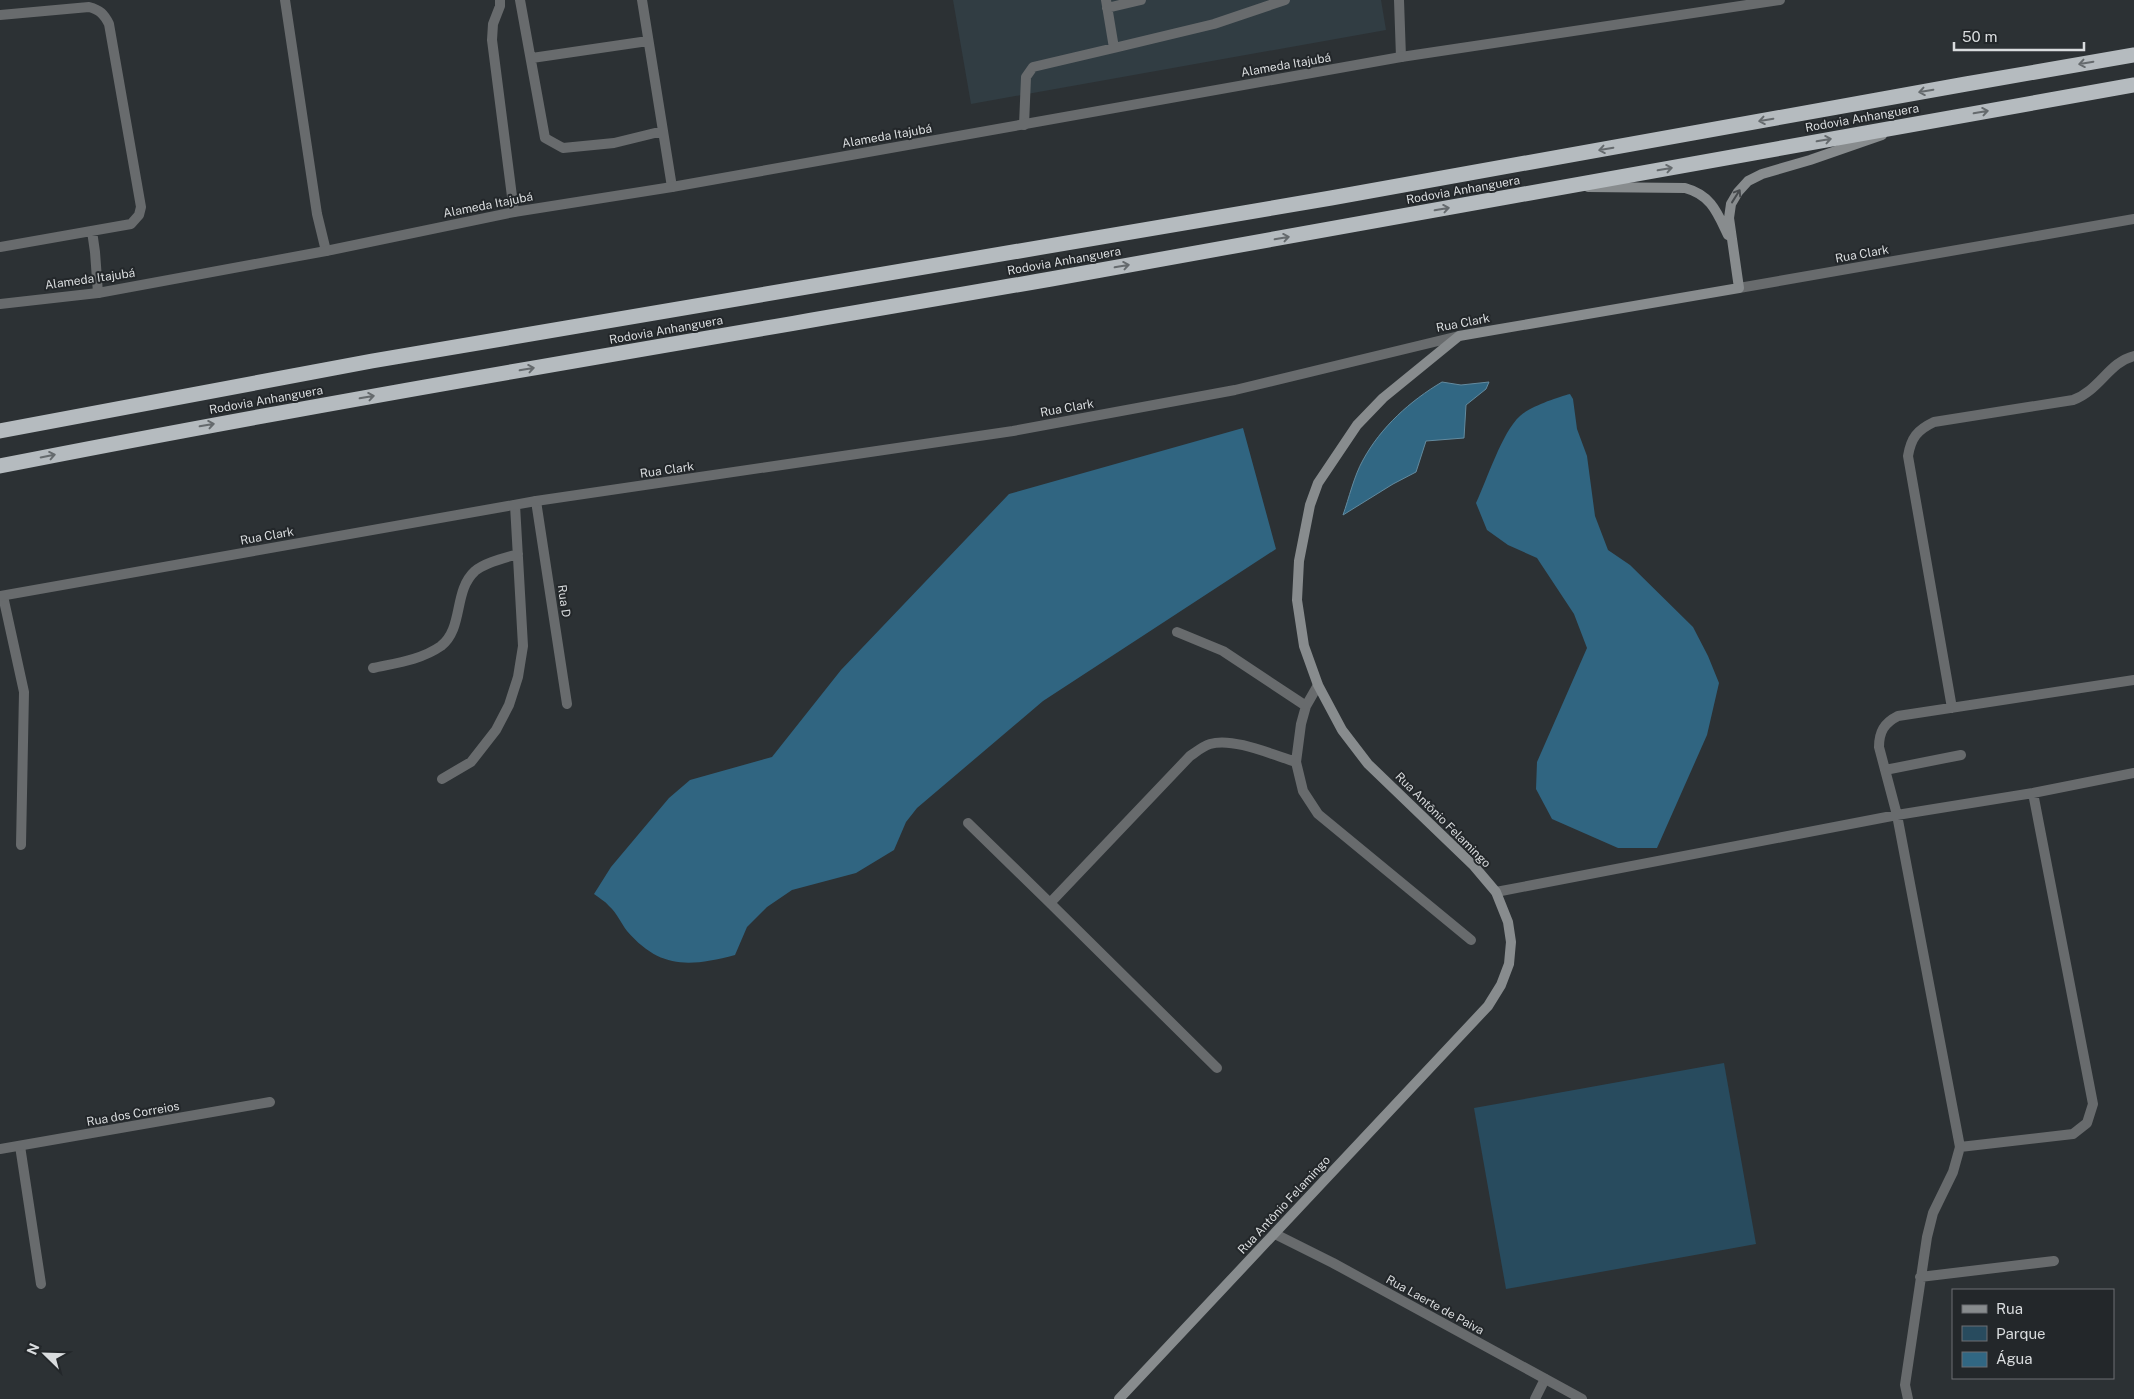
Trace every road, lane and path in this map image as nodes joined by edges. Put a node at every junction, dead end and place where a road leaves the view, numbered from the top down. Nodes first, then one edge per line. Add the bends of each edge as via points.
1 (285, 0) edge
2 (500, 0) edge
3 (520, 0) edge
4 (642, 0) edge
5 (1141, 0) edge
6 (1286, 0) edge
7 (1399, 0) edge
8 (1775, 0) edge
9 (1107, 4) edge
10 (0, 15) edge
11 (648, 41) junction
12 (1114, 48) junction
13 (2134, 55) edge
14 (1401, 57) junction
15 (532, 58) junction
16 (2134, 85) edge
17 (1916, 123) junction
18 (1024, 125) junction
19 (663, 131) junction
20 (672, 187) junction
21 (1565, 187) junction
22 (514, 212) junction
23 (2134, 219) edge
24 (92, 232) junction
25 (1731, 243) junction
26 (0, 247) edge
27 (326, 251) junction
28 (1739, 288) junction
29 (98, 293) junction
30 (0, 304) edge
31 (1459, 336) junction
32 (2134, 356) edge
33 (0, 431) edge
34 (0, 466) edge
35 (536, 501) junction
36 (515, 505) junction
37 (518, 554) junction
38 (2, 596) edge
39 (1177, 632) dead end
40 (373, 668) dead end
41 (2134, 680) edge
42 (1318, 685) junction
43 (567, 704) dead end
44 (1306, 706) junction
45 (1952, 708) junction
46 (1961, 754) dead end
47 (1296, 762) junction
48 (1885, 770) junction
49 (2134, 772) edge
50 (442, 779) dead end
51 (2033, 793) junction
52 (1897, 815) junction
53 (968, 823) dead end
54 (21, 845) dead end
55 (1496, 892) junction
56 (1050, 902) junction
57 (1471, 940) dead end
58 (1217, 1068) dead end
59 (270, 1102) dead end
60 (20, 1146) junction
61 (1960, 1147) junction
62 (0, 1150) edge
63 (1275, 1234) junction
64 (2054, 1260) dead end
65 (1920, 1277) junction
66 (41, 1284) dead end
67 (1545, 1379) junction
68 (1119, 1399) edge
69 (1535, 1399) edge
70 (1582, 1399) edge
71 (1908, 1399) edge

1 - 27 street via 317,214
2 - 22 street via 492,40
3 - 15 street
4 - 11 street
5 - 9 street
6 - 12 street via 1214,24
7 - 14 street
8 - 14 street, Alameda Itajubá
9 - 12 street
10 - 24 street via 89,7 104,15 109,24 141,206 139,215 131,224
11 - 15 street
11 - 19 street
12 - 18 street via 1033,67 1026,77
13 -> 33 highway, Rodovia Anhanguera via 1331,198 382,360
14 - 18 street, Alameda Itajubá
15 - 19 street via 545,138 564,148 614,143
17 -> 16 highway, Rodovia Anhanguera
21 -> 17 highway, Rodovia Anhanguera
25 -> 17 main road via 1731,204 1748,181
18 - 20 street, Alameda Itajubá
19 - 20 street
20 - 22 street, Alameda Itajubá
21 - 25 main road via 1685,188 1697,192 1718,213
34 -> 21 highway, Rodovia Anhanguera via 487,375
22 - 27 street, Alameda Itajubá
23 - 28 street, Rua Clark
24 - 26 street
24 - 29 street
25 - 28 main road
27 - 29 street, Alameda Itajubá
28 - 31 main road, Rua Clark
29 - 30 street, Alameda Itajubá
31 - 35 street, Rua Clark via 1235,390 1013,431
31 - 42 main road, Rua Antônio Felamingo via 1383,398 1357,425 1318,483 1310,505 1299,561 1297,600 1304,646
32 - 45 street via 2117,364 2086,395 2073,400 1934,422 1915,434 1908,456
35 - 36 street, Rua Clark
35 - 43 street, Rua D
36 - 37 street
36 - 38 street, Rua Clark
37 - 40 street via 474,572 460,597 452,633 442,645 421,657
37 - 50 street via 523,646 509,705 496,730 471,762
38 - 54 street via 24,692
39 - 44 street via 1223,651
41 - 45 street
42 - 44 street
42 - 55 main road, Rua Antônio Felamingo via 1342,730 1368,764 1474,866
44 - 47 street
45 - 48 street via 1889,720 1879,736
46 - 48 street
47 - 56 street via 1240,745 1208,744 1190,756
47 - 57 street via 1302,791 1318,814
48 - 52 street
49 - 51 street
51 - 52 street
51 - 61 street via 2093,1104 2088,1123 2073,1134
52 - 55 street
52 - 61 street
53 - 56 street
55 - 63 main road, Rua Antônio Felamingo via 1508,922 1511,942 1509,964 1501,986 1488,1006
56 - 58 street
59 - 60 street, Rua dos Correios
60 - 62 street, Rua dos Correios
60 - 66 street
61 - 65 street via 1933,1213
63 - 67 street, Rua Laerte de Paiva
63 - 68 main road, Rua Antônio Felamingo
64 - 65 street
65 - 71 street via 1905,1385
67 - 69 street
67 - 70 street, Rua Laerte de Paiva

